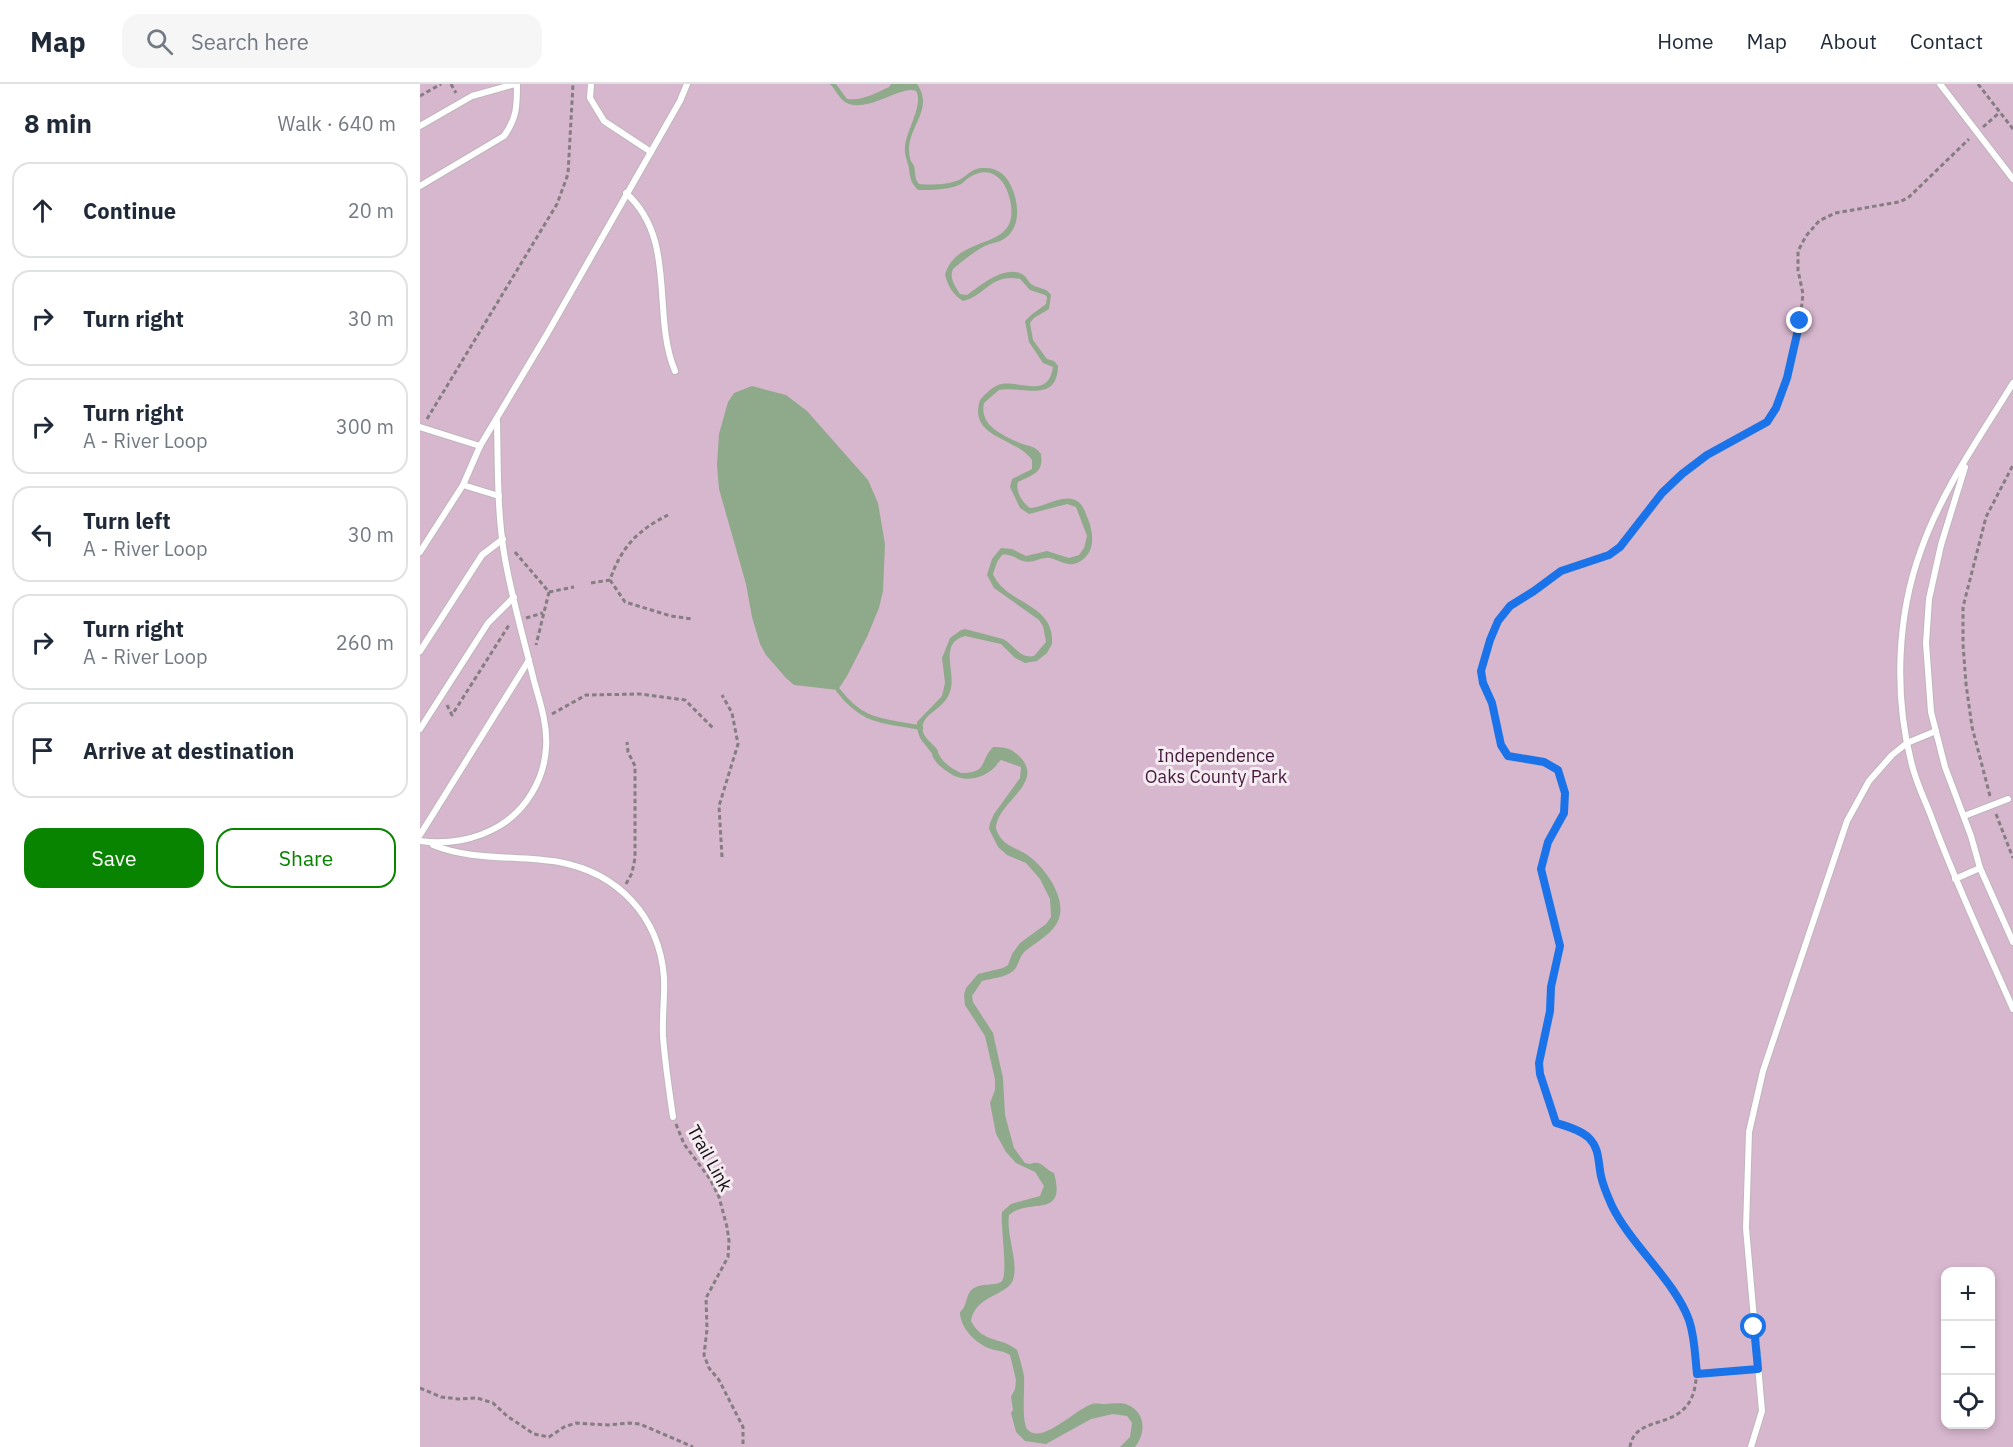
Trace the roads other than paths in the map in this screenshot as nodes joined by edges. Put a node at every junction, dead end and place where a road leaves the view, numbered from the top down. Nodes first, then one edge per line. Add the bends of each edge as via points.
1 (516, 84) edge
2 (591, 84) edge
3 (687, 84) edge
4 (1940, 84) edge
5 (420, 126) edge
6 (651, 152) junction
7 (2013, 179) edge
8 (420, 186) edge
9 (626, 194) junction
10 (675, 371) dead end
11 (2013, 383) edge
12 (497, 419) junction
13 (421, 427) edge
14 (480, 446) junction
15 (1968, 458) junction
16 (463, 485) junction
17 (499, 496) junction
18 (502, 539) junction
19 (420, 552) edge
20 (514, 597) junction
21 (420, 651) edge
22 (529, 660) junction
23 (420, 729) edge
24 (1936, 731) junction
25 (1907, 743) junction
26 (2008, 799) dead end
27 (1964, 816) junction
28 (420, 834) edge
29 (424, 842) edge
30 (1980, 868) junction
31 (1955, 879) junction
32 (2013, 942) edge
33 (2013, 1009) edge
34 (673, 1117) road end
35 (1751, 1447) edge

1 - 5 lane via 472,96
1 - 8 lane via 513,123 504,136
2 - 6 lane via 590,98 604,121
3 - 6 lane
4 - 7 lane
6 - 9 lane
9 - 10 lane via 642,211 659,258 665,341
9 - 12 lane
11 - 15 lane
12 - 14 lane
12 - 17 lane
13 - 14 lane
14 - 16 lane
15 - 24 lane via 1929,599 1926,644
15 - 25 lane via 1932,522 1910,585 1901,660
16 - 17 lane
16 - 19 lane
17 - 18 lane
18 - 20 lane
18 - 21 lane via 482,555
20 - 22 lane
20 - 23 lane via 488,622
22 - 28 lane
22 - 29 lane via 546,748 533,791 522,809 492,830 443,843
24 - 25 lane
24 - 27 lane
25 - 31 lane
25 - 35 lane via 1869,780 1847,821 1761,1081 1749,1132 1746,1228 1762,1411
26 - 27 lane
27 - 30 lane
29 - 34 lane via 449,851 562,863 596,875 634,902 650,926 660,954 664,977 663,1035
30 - 31 lane
30 - 32 lane
31 - 33 lane

